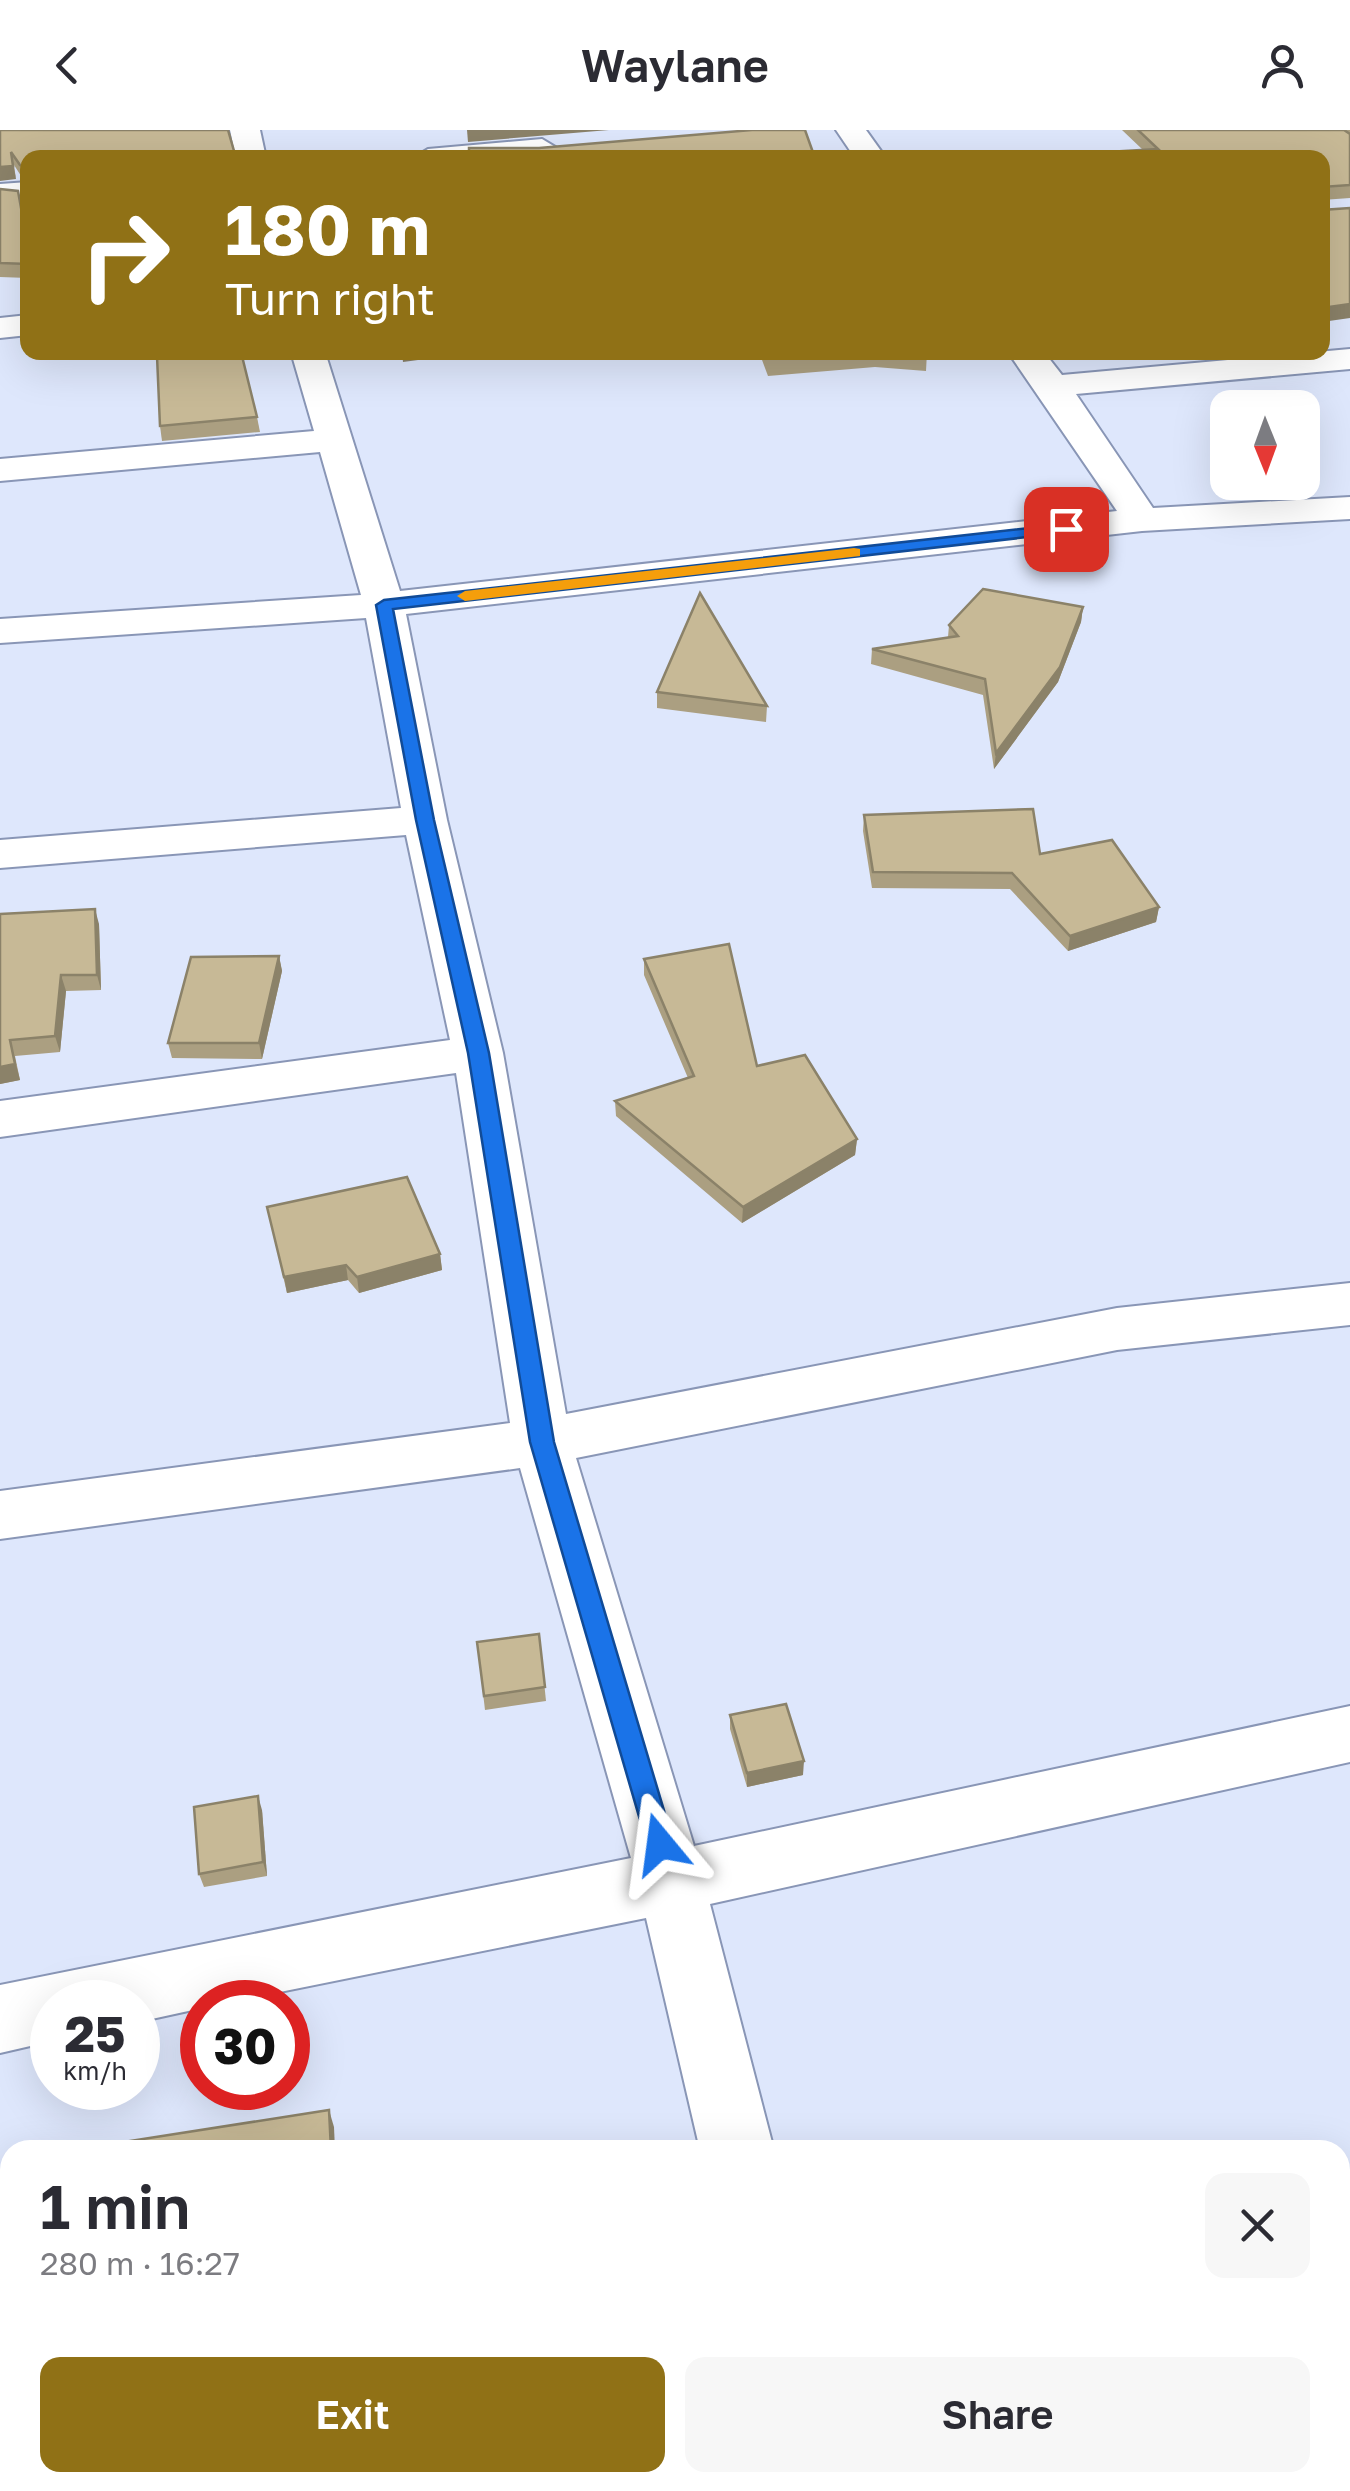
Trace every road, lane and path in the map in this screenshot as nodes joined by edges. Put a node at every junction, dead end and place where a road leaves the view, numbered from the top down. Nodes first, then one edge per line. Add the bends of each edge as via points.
1 (564, 146) edge
2 (519, 150) edge
3 (1350, 359) edge
4 (310, 360) edge
5 (1031, 360) edge
6 (1053, 386) junction
7 (333, 440) junction
8 (0, 470) edge
9 (1350, 508) edge
10 (1142, 520) junction
11 (384, 605) junction
12 (0, 632) edge
13 (425, 820) junction
14 (0, 854) edge
15 (478, 1053) junction
16 (0, 1119) edge
17 (1350, 1304) edge
18 (542, 1442) junction
19 (0, 1515) edge
20 (1350, 1734) edge
21 (671, 1882) junction
22 (160, 1984) edge
23 (30, 2013) edge
24 (0, 2019) edge
25 (735, 2140) edge

1 - 2 street
3 - 6 street
4 - 7 street
5 - 6 street
6 - 10 street
7 - 8 street
7 - 11 street
9 - 10 street
10 - 11 street
11 - 12 street
11 - 13 street
13 - 14 street
13 - 15 street
15 - 16 street
15 - 18 street
17 - 18 street via 1117,1329
18 - 19 street
18 - 21 street
20 - 21 street
21 - 22 street
21 - 25 street
23 - 24 street

